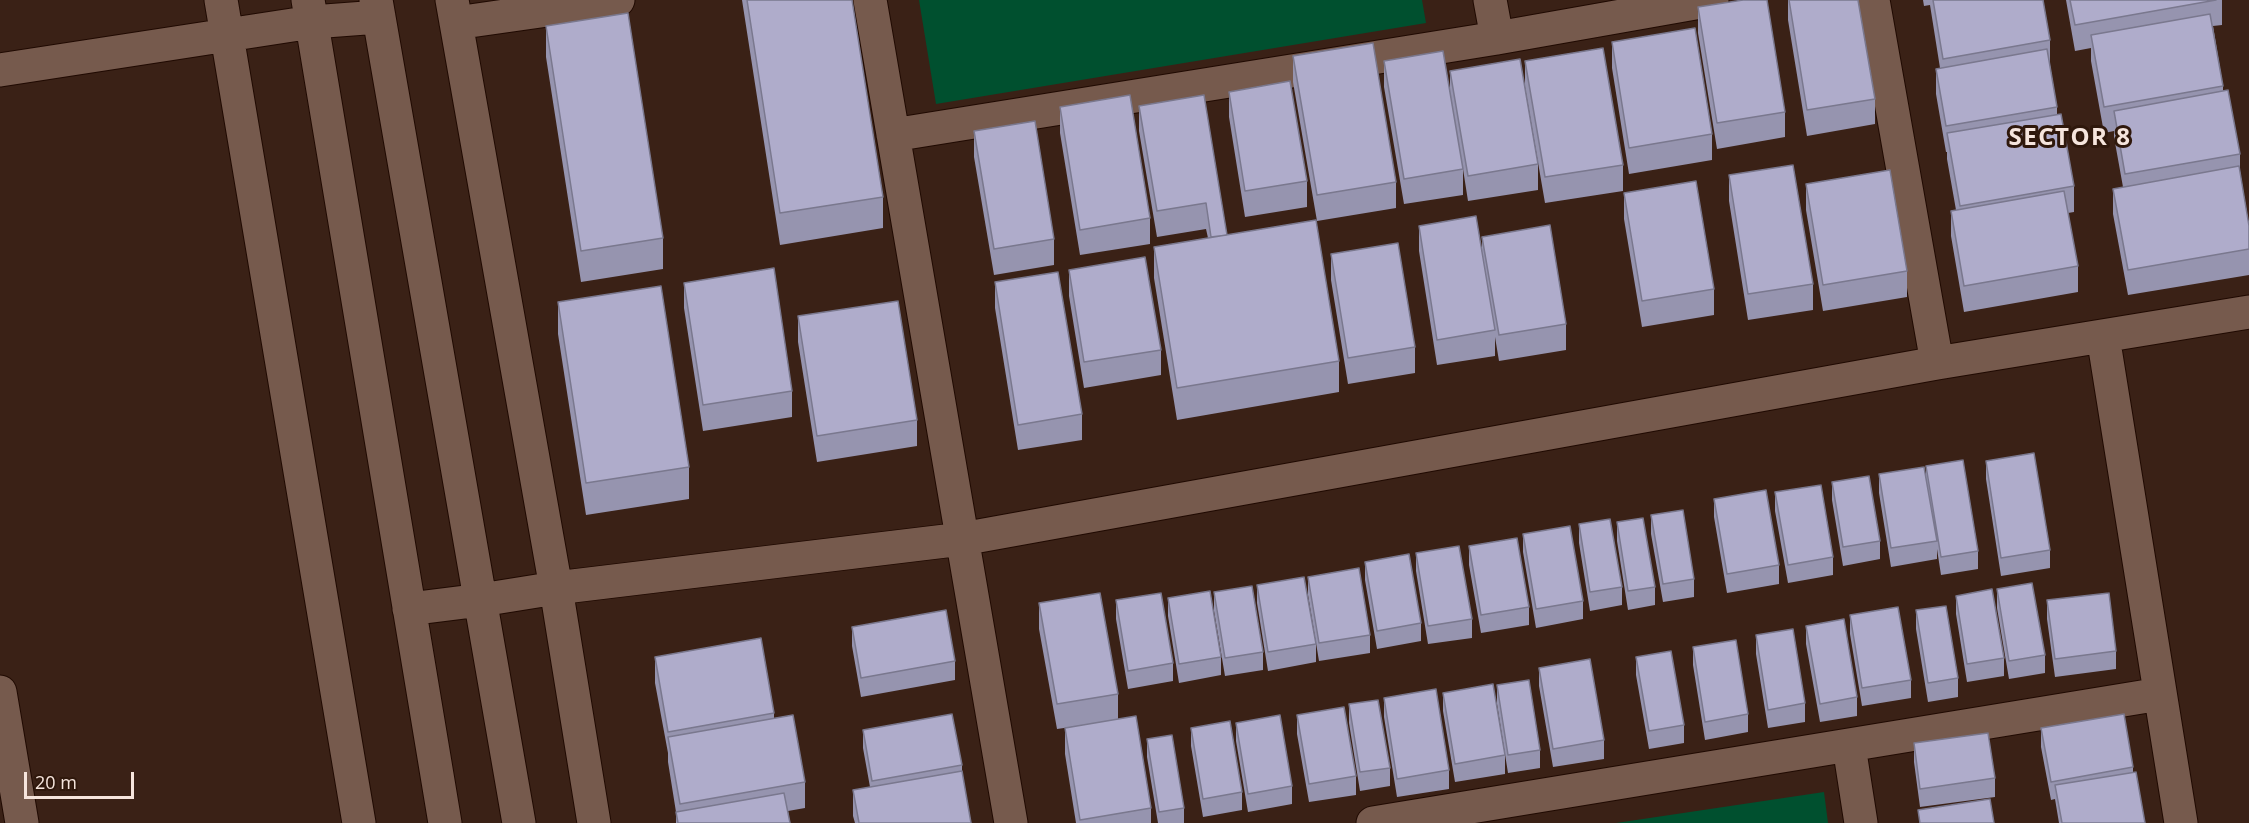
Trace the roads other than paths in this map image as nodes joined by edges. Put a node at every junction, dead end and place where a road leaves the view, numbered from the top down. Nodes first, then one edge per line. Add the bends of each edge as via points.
1 (221, 0) edge
2 (618, 0) edge
3 (870, 0) edge
4 (1490, 0) edge
5 (1712, 0) edge
6 (1873, 0) edge
7 (378, 8) edge
8 (310, 11) edge
9 (454, 12) edge
10 (226, 34) junction
11 (1497, 38) junction
12 (0, 70) edge
13 (893, 135) junction
14 (2249, 312) edge
15 (2103, 336) junction
16 (1937, 363) junction
17 (962, 539) junction
18 (556, 588) junction
19 (481, 600) junction
20 (409, 609) junction
21 (0, 692) edge
22 (2160, 694) junction
23 (1849, 746) junction
24 (1533, 810) edge
25 (22, 823) edge
26 (359, 823) edge
27 (445, 823) edge
28 (519, 823) edge
29 (594, 823) edge
30 (1011, 823) edge
31 (1373, 823) edge
32 (1861, 823) edge
33 (2181, 823) edge

1 - 10 street
2 - 9 street
3 - 13 street
4 - 11 street
5 - 11 street
6 - 16 street
7 - 8 street
7 - 19 street
8 - 10 street
8 - 20 street
9 - 18 street
10 - 12 street
10 - 26 street
11 - 13 street
13 - 17 street
14 - 15 street
15 - 16 street
15 - 22 street
16 - 17 street
17 - 18 street
17 - 30 street
18 - 19 street
18 - 29 street
19 - 20 street
19 - 28 street
20 - 27 street
21 - 25 street
22 - 23 street
22 - 33 street
23 - 24 street
23 - 32 street
24 - 31 street

